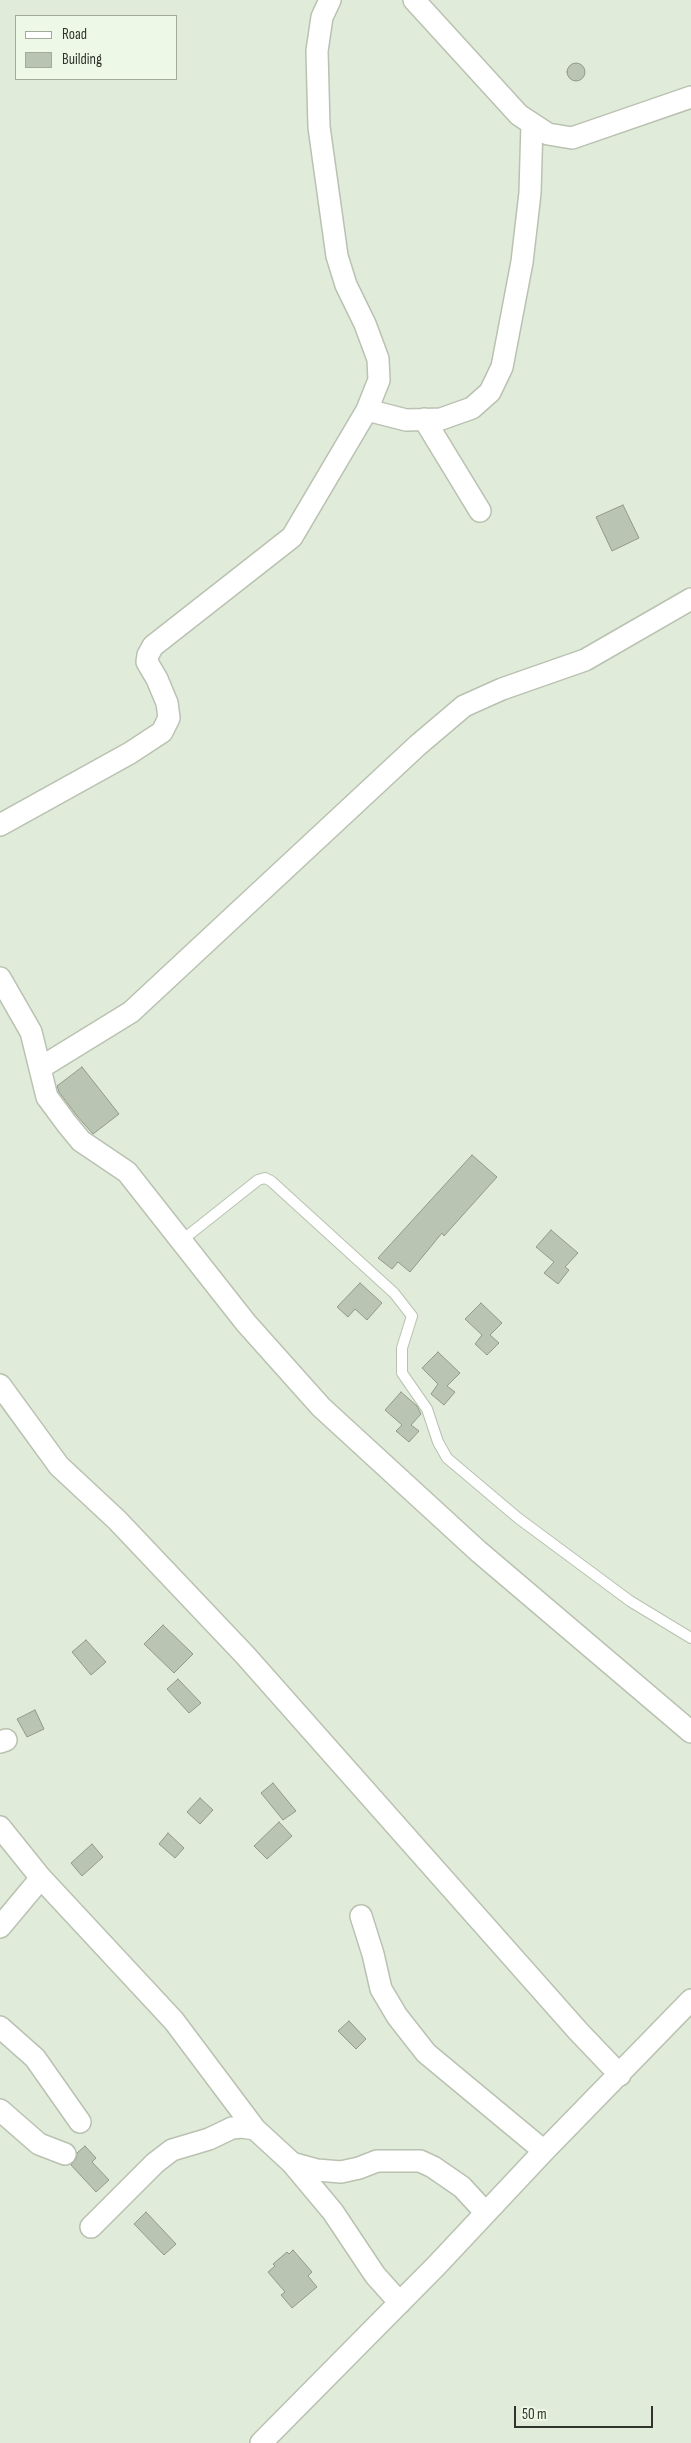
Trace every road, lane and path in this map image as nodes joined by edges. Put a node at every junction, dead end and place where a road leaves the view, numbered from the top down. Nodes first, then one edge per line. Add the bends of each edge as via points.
1 (330, 0) edge
2 (414, 0) edge
3 (691, 97) edge
4 (532, 124) junction
5 (367, 410) junction
6 (424, 419) junction
7 (480, 511) dead end
8 (691, 599) edge
9 (0, 825) edge
10 (0, 978) edge
11 (40, 1068) junction
12 (181, 1241) junction
13 (0, 1385) edge
14 (691, 1638) edge
15 (691, 1732) edge
16 (0, 1827) edge
17 (41, 1878) junction
18 (361, 1916) dead end
19 (0, 1927) edge
20 (691, 2000) edge
21 (0, 2027) edge
22 (620, 2075) junction
23 (0, 2110) edge
24 (80, 2122) dead end
25 (255, 2130) junction
26 (544, 2151) junction
27 (65, 2154) dead end
28 (292, 2163) junction
29 (486, 2213) junction
30 (91, 2227) dead end
31 (400, 2303) junction
32 (261, 2443) edge

1 - 5 street via 322,17 317,51 319,127 336,256 378,359 379,380
2 - 4 street via 519,115
3 - 4 street via 572,138 548,134
4 - 6 street via 530,193 522,262 502,367 490,392 472,408 441,419
5 - 6 street via 406,420
5 - 9 street via 292,538 153,646 147,662 167,703 169,718 162,732
6 - 7 street
8 - 11 street via 585,660 464,706 131,1012
10 - 11 street via 31,1032
11 - 12 street via 47,1097 67,1124 81,1141 127,1172
12 - 14 lane via 258,1180 271,1181 394,1293 412,1316 402,1348 402,1373 427,1409 438,1442 448,1458 518,1518 630,1602
12 - 15 street via 246,1323 321,1407 478,1551
13 - 22 street via 59,1466 117,1520 245,1655
16 - 17 street
17 - 19 street
17 - 25 street via 174,2021
18 - 26 street via 381,1989 397,2016 426,2053
20 - 22 street
21 - 24 street via 35,2058
22 - 26 street
23 - 27 street via 39,2144
25 - 28 street
25 - 30 street via 232,2128 172,2150
26 - 29 street
28 - 29 street via 341,2172 377,2161 420,2161 462,2187
28 - 31 street via 333,2212 375,2275
29 - 31 street
31 - 32 street

